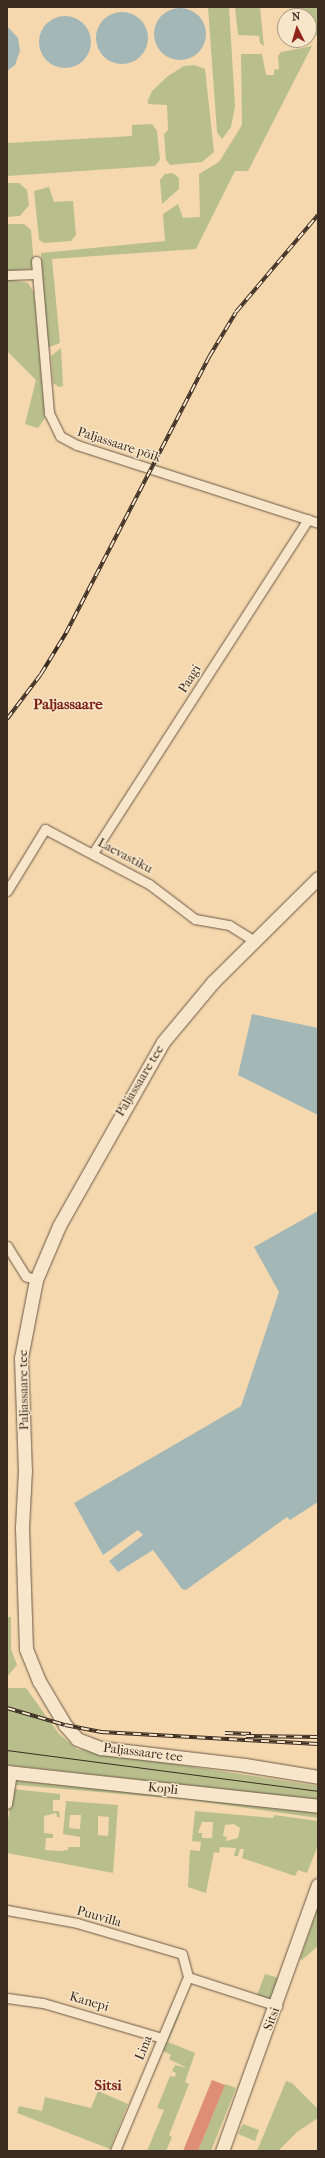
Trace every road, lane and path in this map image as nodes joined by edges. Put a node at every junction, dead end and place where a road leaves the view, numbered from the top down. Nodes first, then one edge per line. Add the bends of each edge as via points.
1 (36, 261) dead end
2 (36, 274) junction
3 (7, 275) edge
4 (308, 519) junction
5 (318, 523) edge
6 (93, 853) junction
7 (318, 878) edge
8 (7, 891) edge
9 (254, 940) junction
10 (7, 1246) edge
11 (36, 1280) junction
12 (245, 1765) junction
13 (318, 1768) edge
14 (10, 1772) edge
15 (318, 1777) edge
16 (7, 1804) edge
17 (318, 1806) edge
18 (318, 1885) edge
19 (7, 1910) edge
20 (188, 1977) junction
21 (7, 1998) edge
22 (277, 2006) junction
23 (162, 2038) junction
24 (115, 2151) edge
25 (222, 2151) edge

1 - 2 street, Paljassaare põik
2 - 3 street
2 - 4 street, Paljassaare põik via 49,413 60,436 78,445
4 - 5 street, Paljassaare põik
4 - 6 street, Paagi
6 - 8 street, Laevastiku via 45,829
6 - 9 street, Laevastiku via 149,884 195,919 229,925
7 - 9 street, Paljassaare tee
9 - 11 street, Paljassaare tee via 163,1042 60,1226
10 - 11 street via 26,1276
11 - 12 street, Paljassaare tee via 21,1358 25,1470 22,1528 23,1617 31,1665 65,1725 77,1739 101,1748
12 - 13 street, Paljassaare tee
12 - 15 street, Paljassaare tee
14 - 16 street
14 - 17 street, Kopli
18 - 22 street, Sitsi
19 - 20 street, Puuvilla via 77,1923 182,1954
20 - 22 street
20 - 23 street, Lina
21 - 23 street, Kanepi via 43,2003
22 - 25 street, Sitsi
23 - 24 street, Lina

